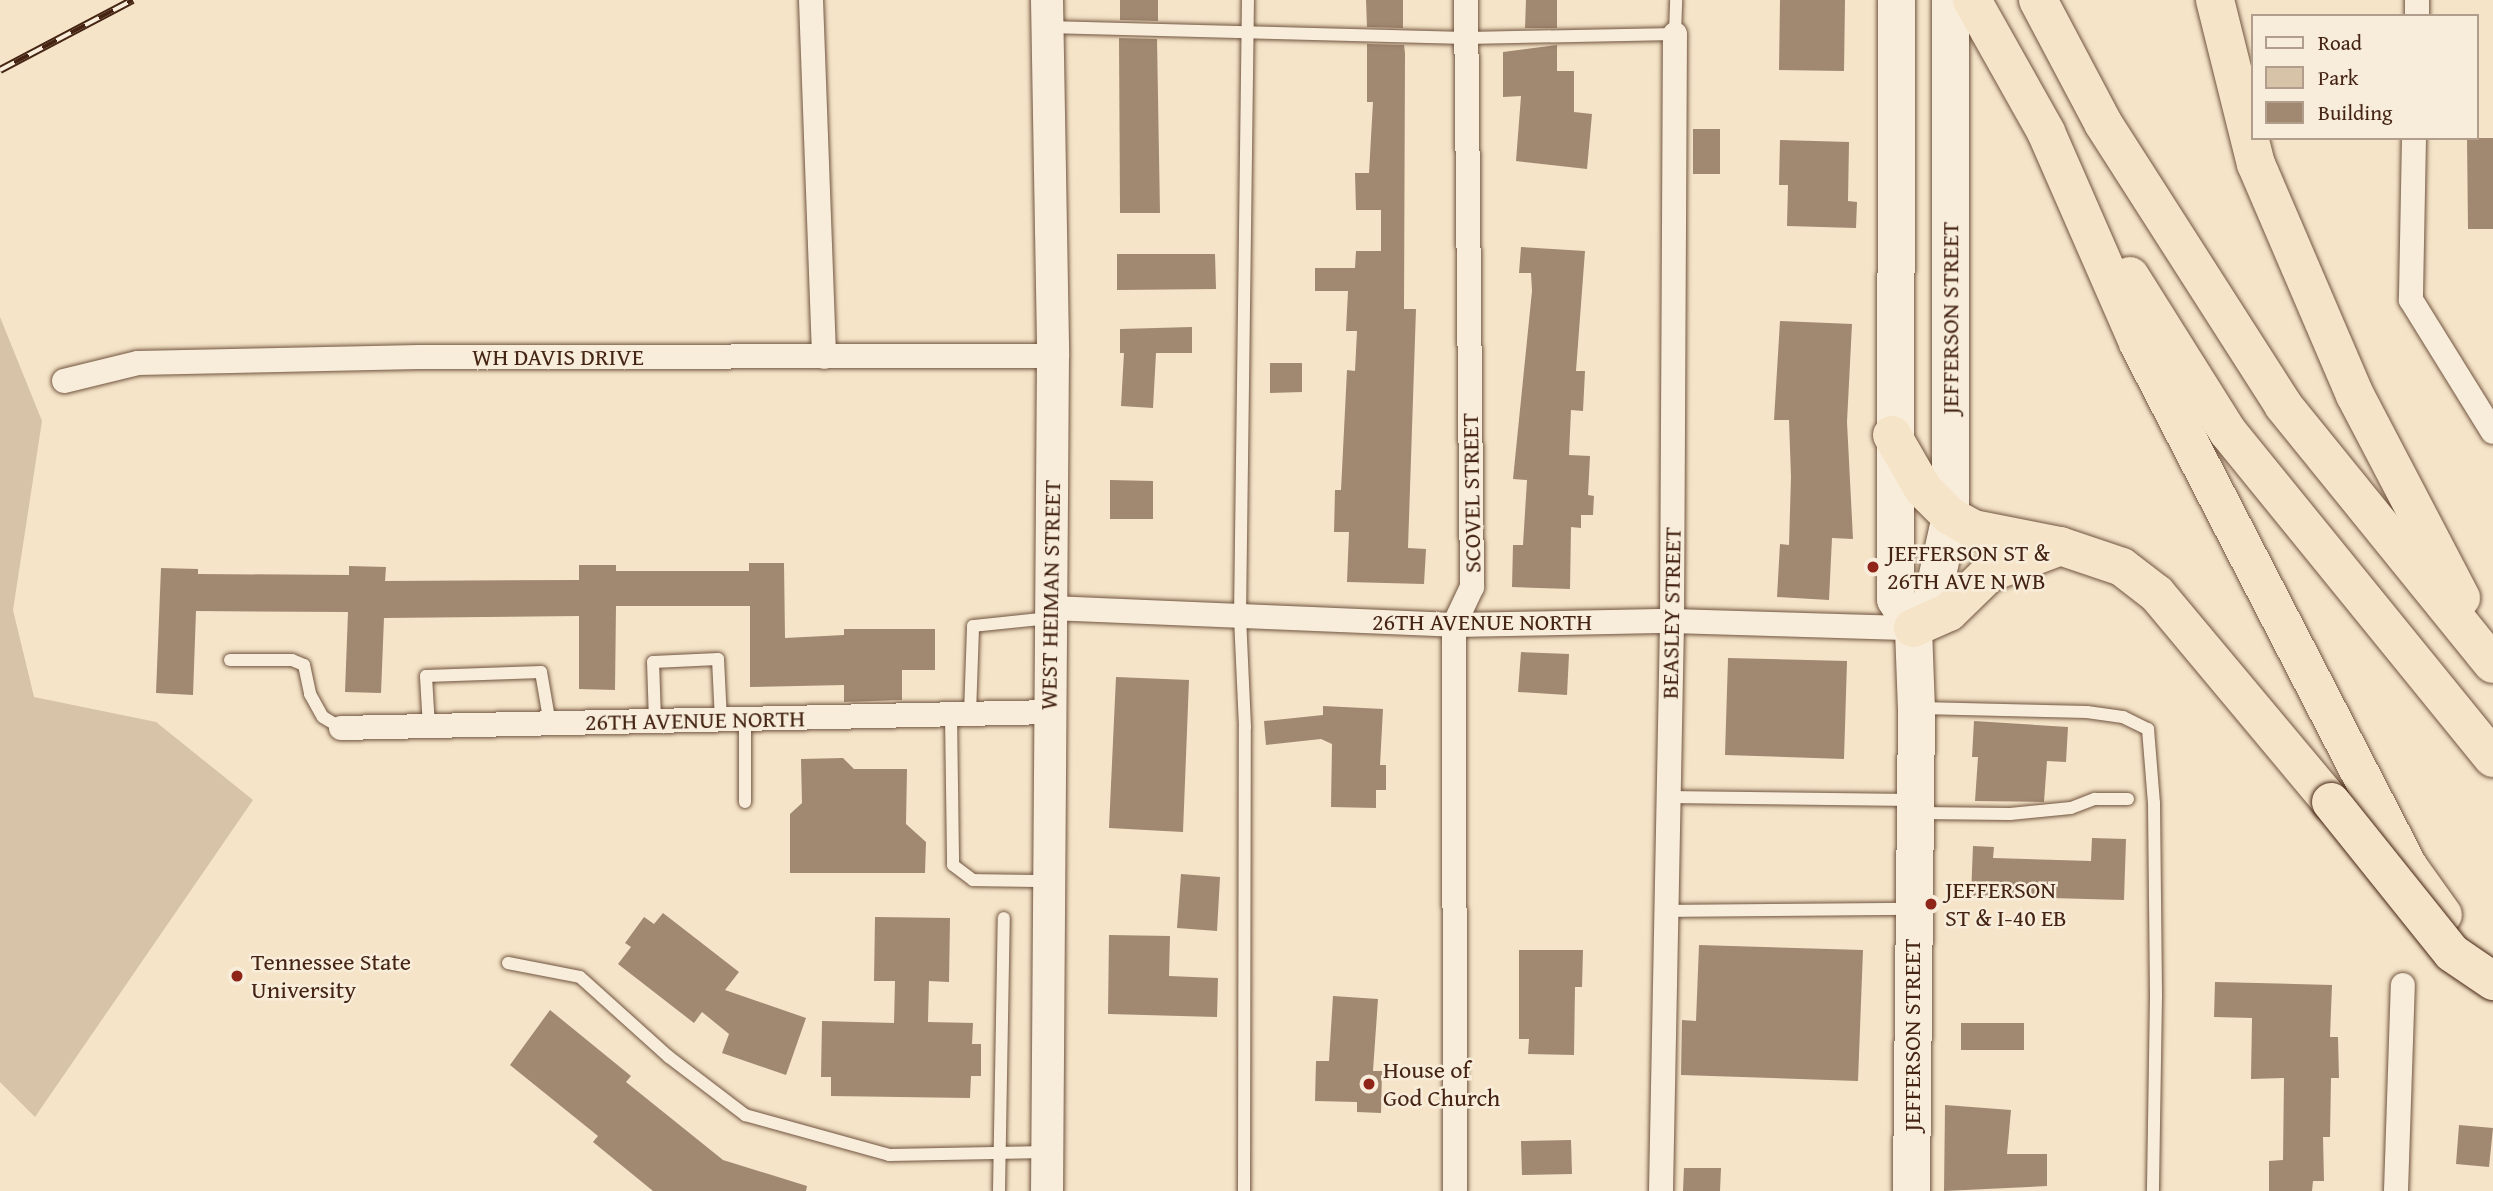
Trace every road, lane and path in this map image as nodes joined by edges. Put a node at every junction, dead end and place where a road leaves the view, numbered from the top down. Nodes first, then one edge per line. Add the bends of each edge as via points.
1 (811, 0) edge
2 (1248, 0) edge
3 (1466, 0) edge
4 (1676, 0) edge
5 (1896, 0) edge
6 (1950, 0) edge
7 (1972, 0) edge
8 (2038, 0) edge
9 (2215, 0) edge
10 (1047, 14) edge
11 (1247, 32) junction
12 (1675, 34) junction
13 (1466, 38) junction
14 (2414, 140) edge
15 (2068, 176) junction
16 (824, 356) junction
17 (1053, 356) junction
18 (64, 381) dead end
19 (2493, 432) edge
20 (1892, 435) junction
21 (1950, 516) junction
22 (2060, 546) junction
23 (1051, 613) junction
24 (1240, 617) junction
25 (1672, 621) junction
26 (1454, 625) junction
27 (1913, 628) junction
28 (2493, 659) edge
29 (230, 660) dead end
30 (2493, 664) edge
31 (1916, 708) junction
32 (1049, 712) junction
33 (960, 714) junction
34 (733, 719) junction
35 (655, 721) junction
36 (550, 724) junction
37 (429, 727) junction
38 (341, 728) joint
39 (2493, 758) edge
40 (1667, 797) junction
41 (2128, 799) dead end
42 (745, 802) dead end
43 (1916, 806) junction
44 (1049, 881) junction
45 (1913, 909) junction
46 (1664, 911) junction
47 (1003, 918) dead end
48 (508, 963) dead end
49 (2493, 983) edge
50 (2403, 985) dead end
51 (1048, 1152) junction
52 (1000, 1153) junction
53 (999, 1191) edge
54 (1047, 1191) edge
55 (1244, 1191) edge
56 (1455, 1191) edge
57 (1661, 1191) edge
58 (1911, 1191) edge
59 (2152, 1191) edge
60 (2396, 1191) edge

1 - 16 street
2 - 11 lane
3 - 13 street, SCOVEL STREET
4 - 12 lane
5 - 20 main road, JEFFERSON STREET
6 - 21 main road, JEFFERSON STREET
7 - 15 highway
8 - 30 highway via 2103,123 2283,405
9 - 28 highway via 2256,164 2355,394
10 - 11 lane
10 - 17 street, WEST HEIMAN STREET
11 - 13 lane
11 - 24 lane
12 - 13 lane
12 - 25 street, BEASLEY STREET
13 - 26 street, SCOVEL STREET via 1472,587
14 - 19 street via 2411,300
15 - 39 highway via 2228,432
15 - 49 highway via 2138,343 2408,866
16 - 17 street, WH DAVIS DRIVE
16 - 18 street, WH DAVIS DRIVE via 138,363
17 - 23 street, WEST HEIMAN STREET
20 - 21 highway via 1923,489
20 - 27 main road, JEFFERSON STREET via 1895,600
21 - 22 highway via 1973,529
21 - 27 main road, JEFFERSON STREET via 1932,597
22 - 27 highway via 1989,573 1950,612
22 - 49 highway, bridge via 2122,568 2157,594 2452,953
23 - 24 street, 26TH AVENUE NORTH
23 - 32 street, WEST HEIMAN STREET
23 - 33 lane via 973,626
24 - 26 street, 26TH AVENUE NORTH
24 - 55 lane via 1245,727
25 - 26 street, 26TH AVENUE NORTH
25 - 27 street, 26TH AVENUE NORTH
25 - 40 street, BEASLEY STREET
26 - 56 street, SCOVEL STREET
27 - 31 main road, JEFFERSON STREET
29 - 38 lane via 304,664 310,694 323,717
31 - 43 main road, JEFFERSON STREET
31 - 59 lane via 2087,712 2123,717 2148,729 2154,803 2157,996
32 - 33 street, 26TH AVENUE NORTH
32 - 44 street, WEST HEIMAN STREET
33 - 34 street, 26TH AVENUE NORTH
33 - 44 lane via 953,864 973,880
34 - 35 street, 26TH AVENUE NORTH
34 - 35 lane via 718,659 653,662
34 - 42 lane
35 - 36 street, 26TH AVENUE NORTH
36 - 37 street, 26TH AVENUE NORTH
36 - 37 lane via 541,673 426,676
37 - 38 street, 26TH AVENUE NORTH
40 - 43 lane
40 - 46 street, BEASLEY STREET
41 - 43 lane via 2095,799 2071,808 2010,814
43 - 45 main road, JEFFERSON STREET
44 - 51 street, WEST HEIMAN STREET
45 - 46 lane
45 - 58 main road, JEFFERSON STREET
46 - 57 street, BEASLEY STREET
47 - 52 lane
48 - 52 lane via 580,977 669,1057 745,1115 889,1155
50 - 60 street
51 - 52 lane
51 - 54 street, WEST HEIMAN STREET
52 - 53 lane

